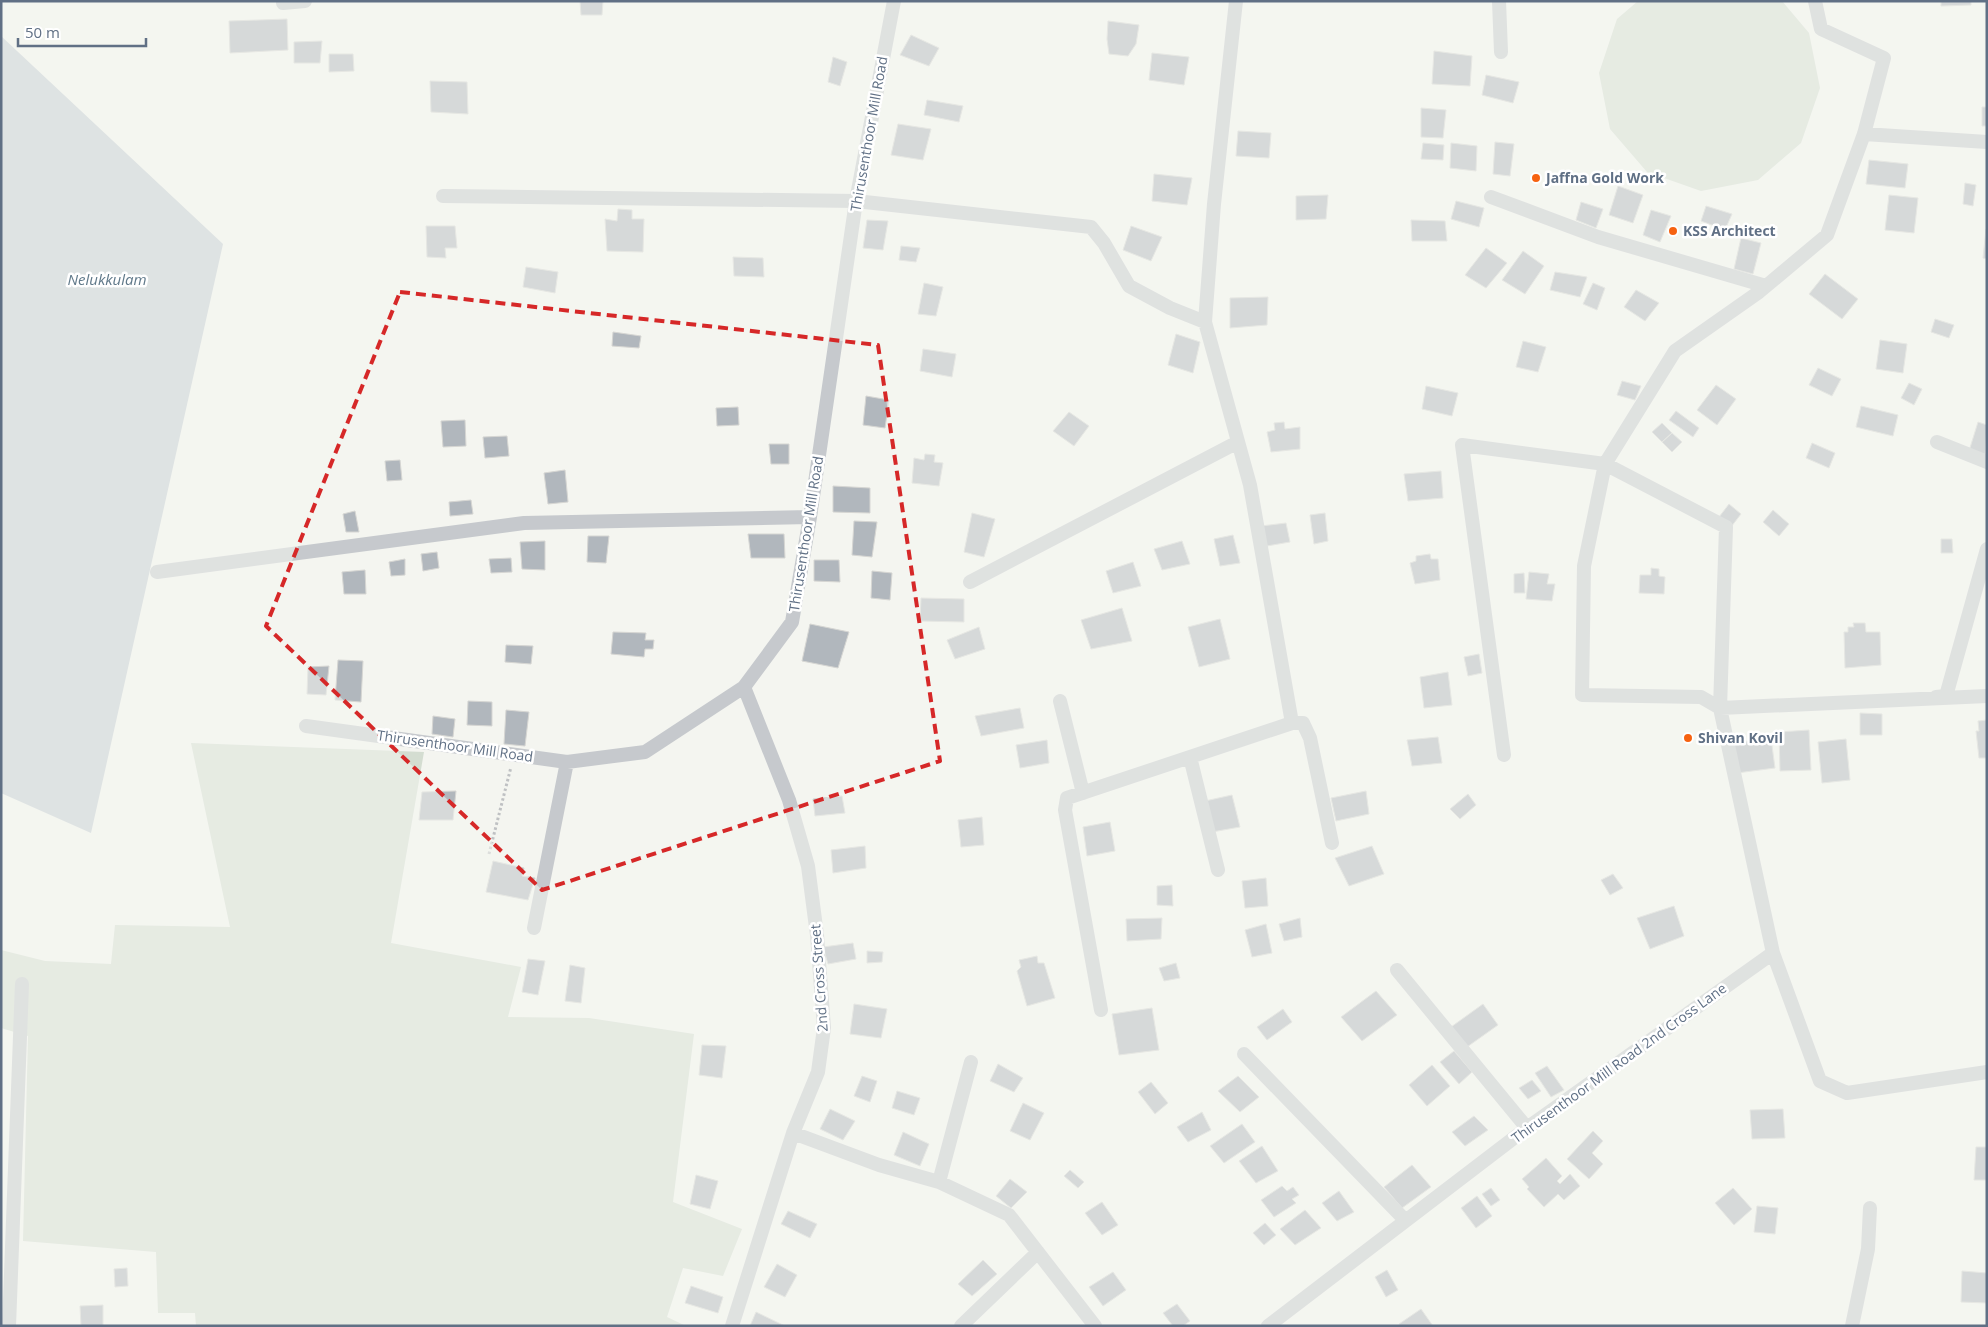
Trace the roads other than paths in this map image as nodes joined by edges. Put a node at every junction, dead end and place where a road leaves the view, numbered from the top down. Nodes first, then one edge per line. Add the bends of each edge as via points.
1 (305, 1) edge
2 (894, 1) edge
3 (1236, 1) edge
4 (1499, 1) edge
5 (1815, 1) edge
6 (283, 3) dead end
7 (1501, 52) dead end
8 (1864, 134) junction
9 (1987, 142) edge
10 (442, 196) dead end
11 (1491, 197) dead end
12 (856, 201) junction
13 (1766, 286) junction
14 (1205, 322) junction
15 (1238, 442) junction
16 (1937, 442) dead end
17 (1987, 462) edge
18 (1605, 464) junction
19 (810, 517) junction
20 (1987, 549) edge
21 (157, 572) dead end
22 (970, 582) dead end
23 (744, 687) junction
24 (1987, 696) edge
25 (1935, 697) junction
26 (1060, 701) dead end
27 (1720, 708) junction
28 (1292, 723) junction
29 (306, 726) dead end
30 (1504, 755) dead end
31 (1190, 757) junction
32 (567, 762) junction
33 (1083, 793) junction
34 (1332, 843) dead end
35 (1218, 870) dead end
36 (534, 928) dead end
37 (1773, 954) junction
38 (1397, 970) dead end
39 (22, 984) dead end
40 (1100, 1010) dead end
41 (1244, 1054) dead end
42 (971, 1062) dead end
43 (1987, 1072) edge
44 (1528, 1128) junction
45 (793, 1133) junction
46 (939, 1182) junction
47 (1870, 1208) dead end
48 (1405, 1220) junction
49 (1038, 1252) junction
50 (8, 1326) edge
51 (732, 1326) edge
52 (960, 1326) edge
53 (1095, 1326) edge
54 (1268, 1326) edge
55 (1852, 1326) edge

1 - 6 street
2 - 12 street, Thirusenthoor Mill Road
3 - 14 street
4 - 7 street
5 - 8 street via 1821,29 1884,58
8 - 9 street
8 - 13 street via 1827,235
10 - 12 street
11 - 13 street via 1598,237
12 - 14 street via 1091,227 1129,286
12 - 19 street, Thirusenthoor Mill Road
13 - 18 street via 1675,351
14 - 15 street
15 - 22 street
15 - 28 street via 1250,485
16 - 17 street
18 - 27 street via 1726,527
18 - 27 street via 1584,566 1582,695 1701,697
18 - 30 street via 1462,445
19 - 21 street via 524,523
19 - 23 street, Thirusenthoor Mill Road via 792,622
20 - 25 street via 1946,696
23 - 32 street, Thirusenthoor Mill Road via 645,752
23 - 45 street, 2nd Cross Street via 789,800 808,866 817,935 824,1028 818,1072
24 - 25 street
25 - 27 street
26 - 33 street
27 - 37 street
28 - 31 street
28 - 34 street via 1303,723 1310,738
29 - 32 street, Thirusenthoor Mill Road
31 - 33 street
31 - 35 street
32 - 36 street
33 - 40 street via 1067,798 1065,810
37 - 43 street via 1820,1081 1846,1093
37 - 44 street, Thirusenthoor Mill Road 2nd Cross Lane
38 - 44 street
39 - 50 street
41 - 48 street
42 - 46 street
44 - 48 street, Thirusenthoor Mill Road 2nd Cross Lane
45 - 46 street via 879,1165
45 - 51 street, 2nd Cross Street
46 - 49 street via 1009,1215
47 - 55 street via 1868,1249
48 - 54 street, Thirusenthoor Mill Road 2nd Cross Lane
49 - 52 street
49 - 53 street

